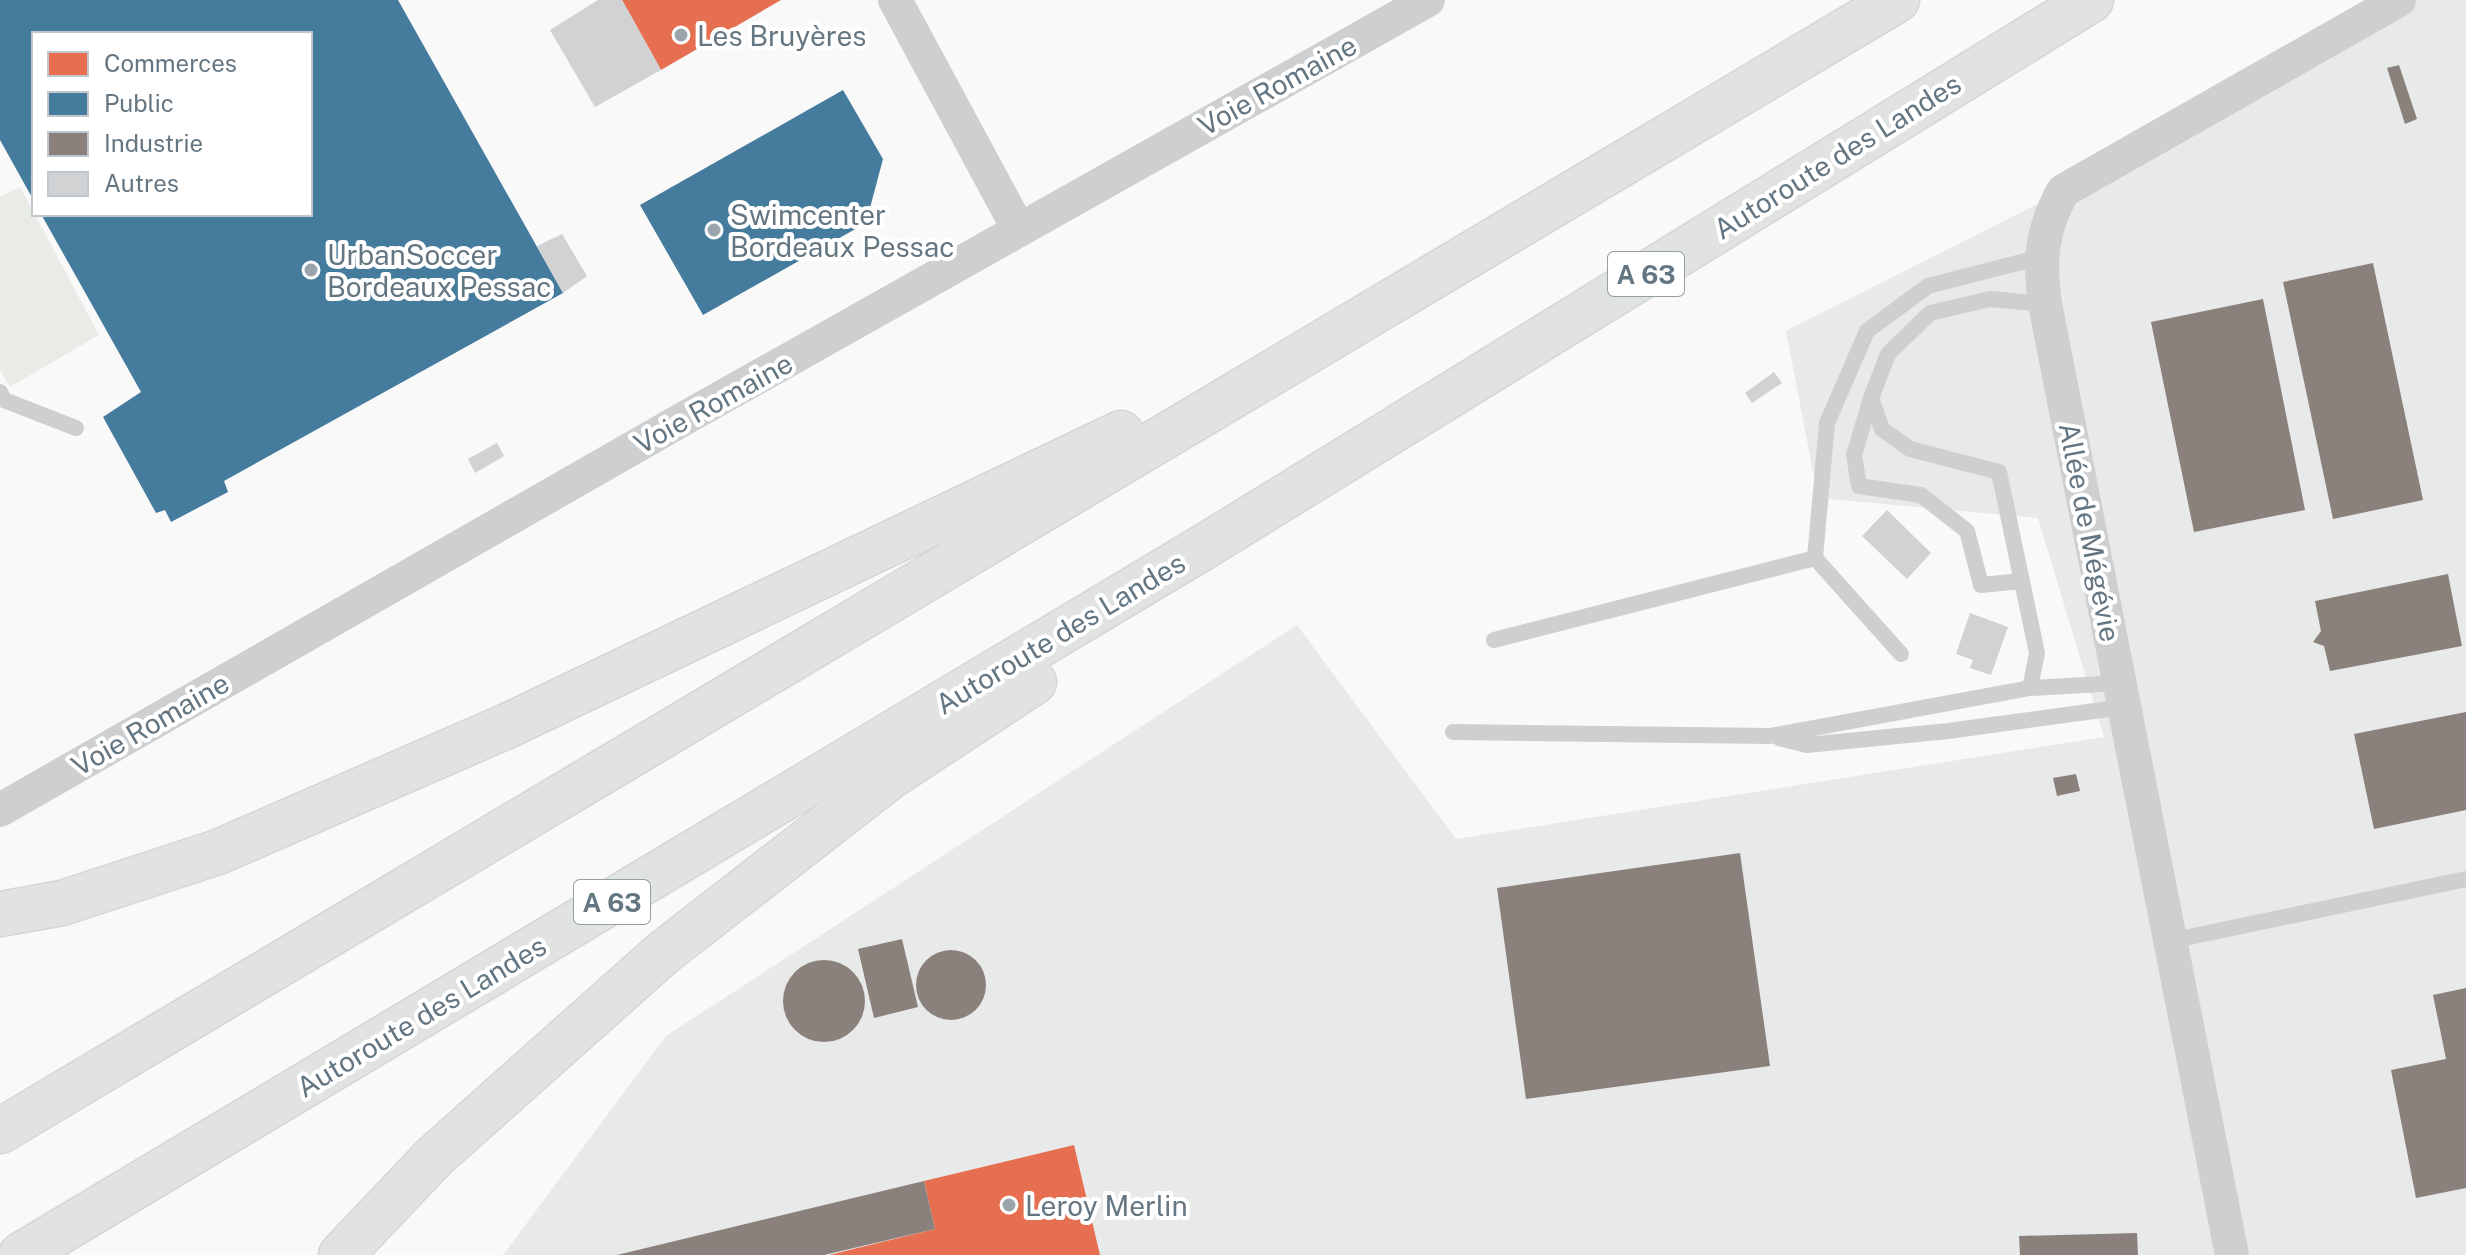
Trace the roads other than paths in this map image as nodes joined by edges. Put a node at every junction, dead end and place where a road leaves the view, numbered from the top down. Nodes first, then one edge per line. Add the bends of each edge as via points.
1 (895, 0) edge
2 (1428, 0) edge
3 (1897, 0) edge
4 (2091, 0) edge
5 (2399, 0) edge
6 (1019, 230) junction
7 (2041, 257) junction
8 (2045, 304) junction
9 (1372, 313) junction
10 (0, 392) edge
11 (1871, 398) junction
12 (76, 428) dead end
13 (1202, 548) junction
14 (1815, 558) junction
15 (2022, 581) junction
16 (1494, 640) dead end
17 (1901, 654) dead end
18 (2030, 688) junction
19 (2122, 695) junction
20 (1453, 732) dead end
21 (1770, 736) junction
22 (0, 810) edge
23 (2466, 879) edge
24 (0, 914) edge
25 (2170, 941) junction
26 (0, 1131) edge
27 (21, 1255) edge
28 (341, 1255) edge
29 (2232, 1255) edge

1 - 6 street
2 - 6 street, Voie Romaine
3 - 9 highway
4 - 13 highway, Autoroute des Landes / A 63
5 - 7 street, Allée de Mégévie via 2063,191 2042,241
6 - 22 street, Voie Romaine
7 - 8 street, Allée de Mégévie
7 - 14 lane via 1928,286 1867,331 1827,423
8 - 11 lane via 1990,299 1930,313 1888,354
8 - 19 street, Allée de Mégévie
9 - 24 highway via 507,726 218,852 62,903
9 - 26 highway
10 - 12 lane via 4,400
11 - 15 lane via 1882,429 1910,449 1999,472
11 - 15 lane via 1854,455 1859,486 1921,495 1967,531 1981,585
13 - 27 highway, Autoroute des Landes / A 63
13 - 28 highway via 1144,609 891,776 663,953 434,1157
14 - 16 lane
14 - 17 lane
15 - 18 lane via 2037,653
18 - 19 lane
18 - 21 lane
19 - 21 lane via 1948,731 1807,745
19 - 25 street, Allée de Mégévie
20 - 21 lane
23 - 25 lane
25 - 29 street, Allée de Mégévie

